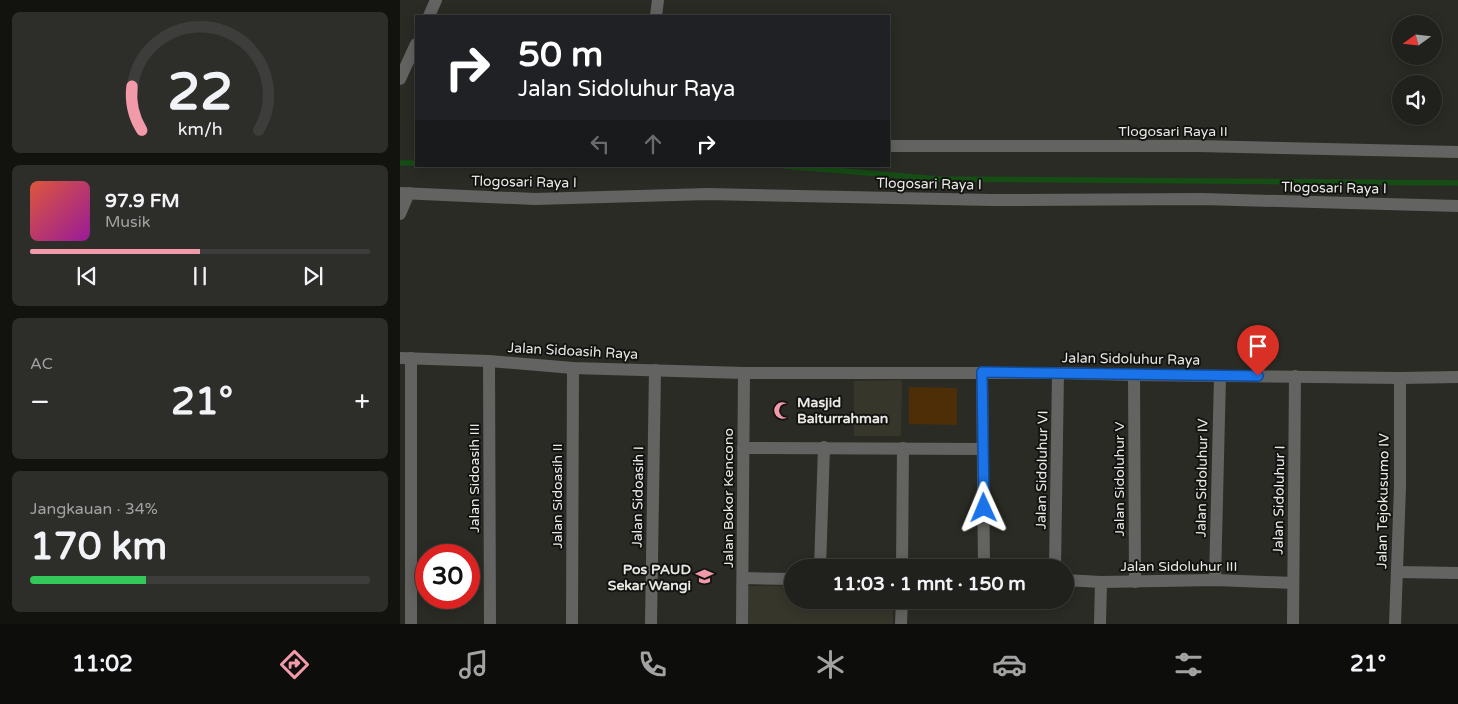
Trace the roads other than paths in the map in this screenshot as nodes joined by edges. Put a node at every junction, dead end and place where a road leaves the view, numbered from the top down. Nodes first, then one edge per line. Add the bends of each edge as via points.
1 (436, 0) edge
2 (658, 0) edge
3 (429, 15) edge
4 (656, 15) edge
5 (415, 46) edge
6 (400, 79) edge
7 (890, 146) edge
8 (1458, 152) edge
9 (405, 193) edge
10 (1458, 206) edge
11 (400, 214) edge
12 (406, 358) edge
13 (489, 361) junction
14 (573, 368) junction
15 (655, 370) junction
16 (982, 372) junction
17 (744, 373) junction
18 (1058, 373) junction
19 (1134, 375) junction
20 (1220, 376) junction
21 (1295, 376) junction
22 (1458, 377) edge
23 (1400, 378) junction
24 (824, 447) junction
25 (743, 448) junction
26 (903, 448) junction
27 (983, 449) junction
28 (820, 559) edge
29 (902, 559) edge
30 (984, 559) edge
31 (1056, 559) edge
32 (1397, 572) junction
33 (1458, 573) edge
34 (743, 578) junction
35 (784, 579) edge
36 (1074, 580) edge
37 (1215, 580) junction
38 (1101, 582) junction
39 (1134, 582) junction
40 (1292, 583) junction
41 (902, 609) edge
42 (411, 624) edge
43 (490, 624) edge
44 (572, 624) edge
45 (651, 624) edge
46 (742, 624) edge
47 (901, 624) edge
48 (1100, 624) edge
49 (1293, 624) edge
50 (1395, 624) edge

1 - 3 street
2 - 4 street
5 - 6 street
7 - 8 street, Tlogosari Raya II via 1198,146
9 - 10 street, Tlogosari Raya I via 536,199 708,194 992,200 1202,199
9 - 11 street
12 - 13 street, Jalan Sidoasih Raya
12 - 42 street
13 - 14 street, Jalan Sidoasih Raya
13 - 43 street, Jalan Sidoasih III
14 - 15 street, Jalan Sidoasih Raya
14 - 44 street, Jalan Sidoasih II
15 - 17 street, Jalan Sidoasih Raya
15 - 45 street, Jalan Sidoasih I
16 - 17 street, Jalan Sidoluhur Raya
16 - 18 street, Jalan Sidoluhur Raya
16 - 27 street
17 - 25 street, Jalan Bokor Kencono
18 - 19 street, Jalan Sidoluhur Raya
18 - 31 street, Jalan Sidoluhur VI
19 - 20 street, Jalan Sidoluhur Raya
19 - 39 street, Jalan Sidoluhur V
20 - 21 street, Jalan Sidoluhur Raya
20 - 37 street, Jalan Sidoluhur IV
21 - 23 street, Jalan Sidoluhur Raya
21 - 40 street, Jalan Sidoluhur I
22 - 23 street, Jalan Sidoluhur Raya
23 - 32 street, Jalan Tejokusumo IV
24 - 25 street
24 - 26 street
24 - 28 street
25 - 34 street, Jalan Bokor Kencono
26 - 27 street
26 - 29 street
27 - 30 street
32 - 33 street
32 - 50 street, Jalan Tejokusumo IV
34 - 35 street
34 - 46 street, Jalan Bokor Kencono
36 - 38 street, Jalan Sidoluhur III
37 - 39 street, Jalan Sidoluhur III
37 - 40 street, Jalan Sidoluhur III
38 - 39 street, Jalan Sidoluhur III
38 - 48 street
40 - 49 street, Jalan Sidoluhur I
41 - 47 street

